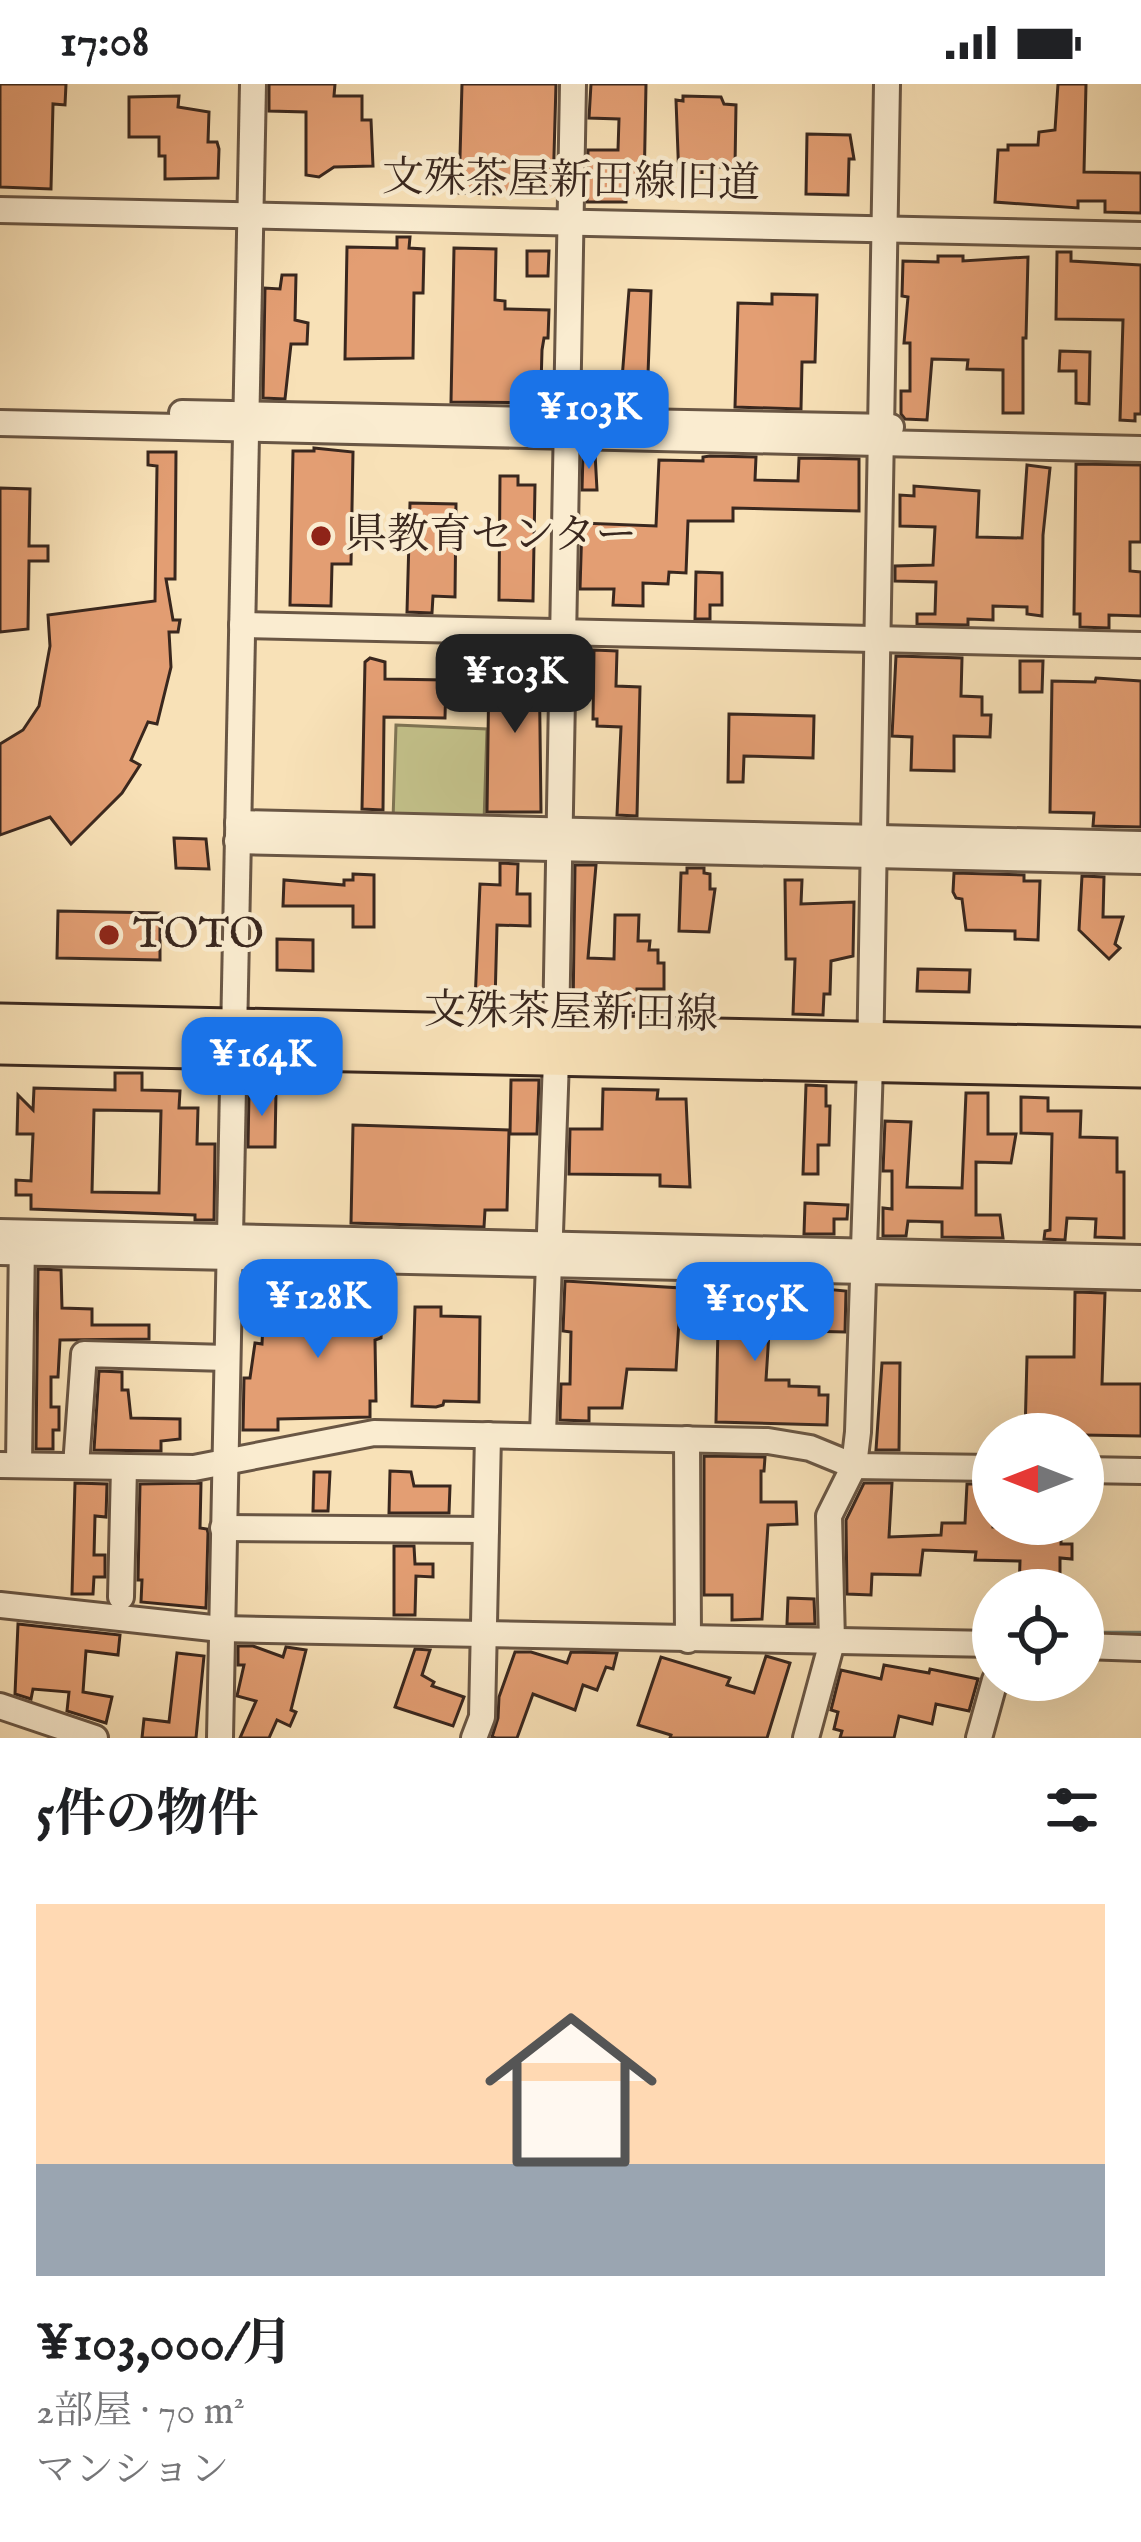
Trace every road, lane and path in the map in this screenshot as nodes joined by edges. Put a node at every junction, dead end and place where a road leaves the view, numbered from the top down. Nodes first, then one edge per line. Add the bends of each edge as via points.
1 (253, 84) edge
2 (573, 84) edge
3 (887, 84) edge
4 (0, 210) edge
5 (249, 215) junction
6 (569, 222) junction
7 (884, 227) junction
8 (1141, 235) edge
9 (0, 411) edge
10 (244, 422) junction
11 (0, 423) edge
12 (566, 428) junction
13 (1141, 433) edge
14 (880, 435) junction
15 (1141, 449) edge
16 (242, 625) junction
17 (561, 633) junction
18 (876, 640) junction
19 (1141, 645) edge
20 (237, 832) junction
21 (557, 839) junction
22 (1141, 844) edge
23 (873, 848) junction
24 (1141, 861) edge
25 (0, 1021) edge
26 (233, 1039) junction
27 (1141, 1045) edge
28 (556, 1046) junction
29 (0, 1047) edge
30 (870, 1052) junction
31 (1141, 1070) edge
32 (11, 1242) edge
33 (229, 1247) junction
34 (549, 1255) junction
35 (1141, 1258) edge
36 (863, 1262) junction
37 (1141, 1277) edge
38 (227, 1358) junction
39 (488, 1435) junction
40 (544, 1435) junction
41 (687, 1439) junction
42 (224, 1462) junction
43 (9, 1465) edge
44 (76, 1466) junction
45 (854, 1466) junction
46 (124, 1467) junction
47 (972, 1468) edge
48 (1104, 1470) edge
49 (1141, 1471) edge
50 (223, 1528) junction
51 (486, 1530) junction
52 (121, 1597) dead end
53 (0, 1605) edge
54 (221, 1629) junction
55 (483, 1635) junction
56 (688, 1640) junction
57 (832, 1642) junction
58 (972, 1644) edge
59 (1104, 1647) edge
60 (1141, 1648) edge
61 (989, 1701) edge
62 (0, 1706) edge
63 (94, 1738) edge
64 (220, 1738) edge
65 (474, 1738) edge
66 (806, 1738) edge
67 (979, 1738) edge

1 - 5 street
2 - 6 street
3 - 7 street
4 - 5 street, 文殊茶屋新田線旧道
5 - 6 street, 文殊茶屋新田線旧道
5 - 10 street
6 - 7 street, 文殊茶屋新田線旧道
6 - 12 street
7 - 8 street, 文殊茶屋新田線旧道
7 - 14 street
9 - 10 street
10 - 11 street
10 - 12 street
10 - 16 street
12 - 14 street
12 - 17 street
13 - 14 street
14 - 15 street
14 - 18 street
16 - 17 street
16 - 20 street
17 - 18 street
17 - 21 street
18 - 19 street
18 - 23 street
20 - 21 street
20 - 26 street
21 - 23 street
21 - 28 street
22 - 23 street
23 - 24 street
23 - 30 street
25 - 26 main road, 文殊茶屋新田線
26 - 28 main road, 文殊茶屋新田線
26 - 29 main road, 文殊茶屋新田線
26 - 33 street
27 - 30 main road, 文殊茶屋新田線
28 - 30 main road, 文殊茶屋新田線
28 - 34 street
30 - 31 main road, 文殊茶屋新田線
30 - 36 street
32 - 33 street
32 - 43 street
33 - 34 street
33 - 38 street
34 - 36 street
34 - 40 street
35 - 36 street
36 - 37 street
36 - 45 street
38 - 42 street
38 - 44 street via 84,1354
39 - 40 street
39 - 42 street via 374,1433
39 - 51 street
40 - 41 street
41 - 45 street via 809,1448
41 - 56 street
42 - 46 street
42 - 50 street
43 - 44 street
44 - 46 street
45 - 47 street
45 - 57 street via 830,1516
46 - 52 street
48 - 49 street
50 - 51 street
50 - 54 street
51 - 55 street
53 - 54 street
54 - 55 street
54 - 64 street
55 - 56 street
55 - 65 street via 482,1717
56 - 57 street
57 - 58 street
57 - 66 street
59 - 60 street
61 - 67 street
62 - 63 street

